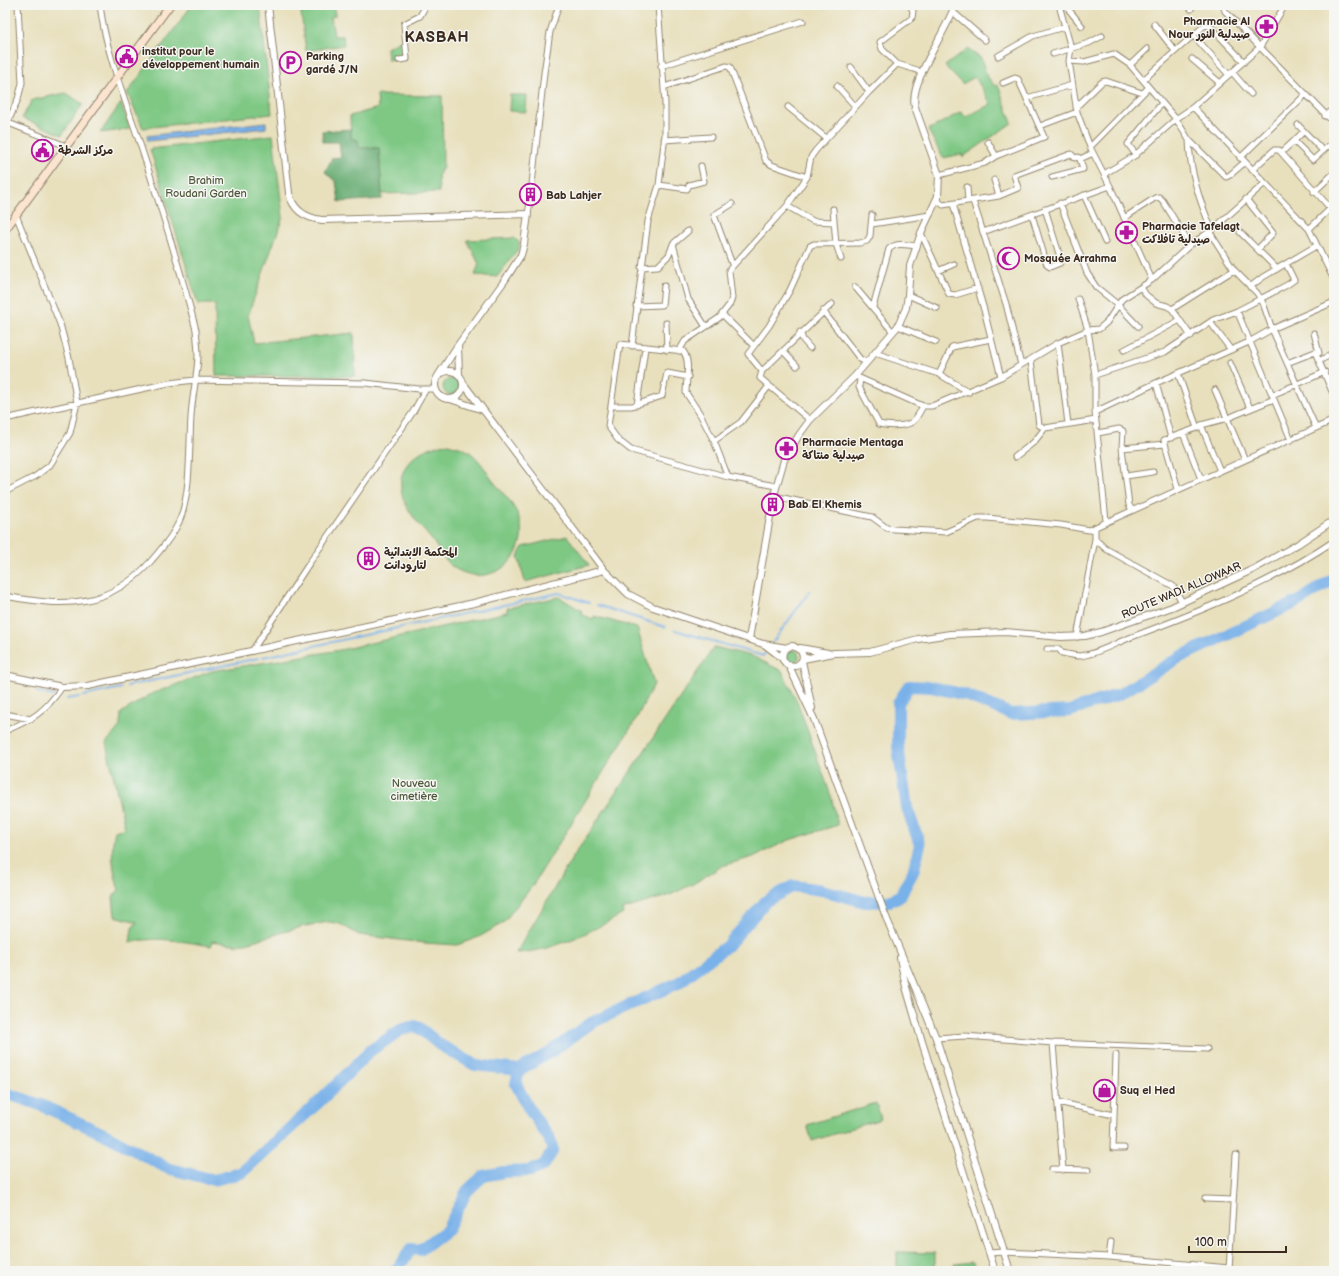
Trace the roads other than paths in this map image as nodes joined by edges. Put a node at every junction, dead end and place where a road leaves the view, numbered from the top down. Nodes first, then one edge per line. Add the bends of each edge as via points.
1 (18, 5) edge
2 (100, 5) edge
3 (170, 5) edge
4 (268, 5) edge
5 (426, 5) edge
6 (559, 5) edge
7 (658, 5) edge
8 (910, 5) edge
9 (1059, 5) edge
10 (1065, 5) edge
11 (1223, 5) edge
12 (1285, 5) edge
13 (954, 8) edge
14 (803, 22) dead end
15 (1154, 24) dead end
16 (1082, 26) dead end
17 (1064, 27) junction
18 (1193, 35) junction
19 (1102, 36) dead end
20 (985, 40) dead end
21 (1260, 47) junction
22 (1071, 48) junction
23 (1147, 49) dead end
24 (1175, 51) junction
25 (1053, 54) dead end
26 (998, 56) dead end
27 (1192, 59) dead end
28 (399, 60) dead end
29 (1069, 61) junction
30 (1244, 62) junction
31 (897, 64) junction
32 (1130, 64) junction
33 (661, 66) junction
34 (851, 67) dead end
35 (1230, 73) junction
36 (922, 74) junction
37 (117, 78) junction
38 (1143, 80) junction
39 (1003, 83) dead end
40 (1220, 83) junction
41 (1072, 85) junction
42 (837, 86) dead end
43 (664, 87) junction
44 (1148, 88) junction
45 (869, 92) junction
46 (1142, 93) junction
47 (1252, 94) dead end
48 (1305, 95) junction
49 (1026, 98) junction
50 (1162, 103) junction
51 (855, 106) junction
52 (788, 107) dead end
53 (1193, 107) junction
54 (1076, 109) junction
55 (1334, 109) edge
56 (1325, 116) junction
57 (1176, 119) junction
58 (6, 122) edge
59 (1334, 123) edge
60 (1298, 125) dead end
61 (1040, 126) junction
62 (1304, 131) junction
63 (711, 137) dead end
64 (826, 138) junction
65 (664, 140) junction
66 (1189, 140) junction
67 (1294, 141) junction
68 (1334, 141) edge
69 (988, 142) dead end
70 (66, 146) junction
71 (1090, 147) junction
72 (1323, 151) junction
73 (1282, 152) junction
74 (1093, 153) junction
75 (1136, 155) junction
76 (996, 156) junction
77 (1240, 158) junction
78 (1080, 159) junction
79 (1245, 162) junction
80 (701, 166) dead end
81 (1252, 170) junction
82 (1334, 173) edge
83 (1104, 174) junction
84 (939, 175) junction
85 (807, 177) junction
86 (1052, 177) dead end
87 (994, 180) dead end
88 (1265, 183) junction
89 (659, 185) junction
90 (1110, 186) junction
91 (967, 187) dead end
92 (1314, 192) junction
93 (1084, 195) junction
94 (938, 196) junction
95 (999, 196) junction
96 (1246, 200) junction
97 (970, 201) junction
98 (1060, 203) junction
99 (732, 204) dead end
100 (953, 204) junction
101 (787, 206) junction
102 (1332, 206) edge
103 (833, 209) dead end
104 (1044, 209) junction
105 (528, 214) junction
106 (16, 215) junction
107 (872, 215) dead end
108 (930, 215) junction
109 (1032, 215) junction
110 (1334, 216) edge
111 (1124, 218) junction
112 (834, 222) junction
113 (872, 224) junction
114 (1309, 229) junction
115 (5, 230) edge
116 (1211, 230) junction
117 (688, 231) dead end
118 (983, 232) junction
119 (1240, 232) dead end
120 (922, 233) junction
121 (1105, 242) dead end
122 (673, 244) junction
123 (836, 244) junction
124 (1190, 245) junction
125 (916, 246) junction
126 (1316, 246) junction
127 (1258, 249) junction
128 (841, 259) dead end
129 (732, 264) junction
130 (954, 264) dead end
131 (1286, 264) junction
132 (641, 267) junction
133 (1277, 269) junction
134 (1234, 270) junction
135 (938, 271) junction
136 (1152, 280) junction
137 (1334, 280) edge
138 (664, 286) dead end
139 (855, 287) dead end
140 (1142, 287) junction
141 (1250, 287) junction
142 (978, 288) junction
143 (908, 295) junction
144 (1078, 298) dead end
145 (1260, 299) junction
146 (1334, 302) edge
147 (832, 304) dead end
148 (1117, 304) junction
149 (636, 306) junction
150 (873, 307) junction
151 (937, 308) dead end
152 (823, 310) junction
153 (1172, 310) junction
154 (1237, 311) junction
155 (723, 315) junction
156 (1180, 320) junction
157 (1210, 322) junction
158 (666, 323) dead end
159 (898, 326) junction
160 (1138, 326) dead end
161 (706, 327) junction
162 (1272, 329) junction
163 (1088, 330) junction
164 (800, 332) junction
165 (893, 332) junction
166 (1314, 333) dead end
167 (1191, 336) junction
168 (991, 339) junction
169 (936, 342) dead end
170 (1249, 342) junction
171 (1058, 343) junction
172 (458, 346) junction
173 (632, 346) junction
174 (753, 346) junction
175 (645, 348) junction
176 (810, 348) dead end
177 (667, 350) junction
178 (1124, 350) dead end
179 (1231, 350) junction
180 (679, 351) junction
181 (783, 351) junction
182 (1315, 352) junction
183 (875, 353) junction
184 (1334, 354) edge
185 (1030, 360) junction
186 (1319, 361) junction
187 (866, 362) junction
188 (1230, 363) dead end
189 (1287, 363) junction
190 (1021, 365) junction
191 (797, 366) dead end
192 (762, 370) junction
193 (1178, 373) junction
194 (459, 374) junction
195 (939, 374) junction
196 (1095, 375) junction
197 (1326, 375) junction
198 (1334, 375) edge
199 (438, 376) junction
200 (688, 376) junction
201 (858, 377) junction
202 (1001, 377) junction
203 (195, 380) junction
204 (463, 382) junction
205 (1156, 383) junction
206 (1297, 384) junction
207 (769, 386) junction
208 (426, 389) junction
209 (436, 389) junction
210 (1215, 390) dead end
211 (969, 392) junction
212 (1334, 396) edge
213 (1273, 397) junction
214 (447, 398) junction
215 (77, 403) junction
216 (637, 405) junction
217 (611, 406) junction
218 (923, 406) junction
219 (1250, 408) junction
220 (484, 410) junction
221 (1095, 412) junction
222 (1228, 418) junction
223 (5, 419) edge
224 (810, 420) junction
225 (1096, 420) junction
226 (1334, 420) edge
227 (1068, 424) junction
228 (1199, 426) junction
229 (1045, 428) junction
230 (1316, 428) junction
231 (1098, 433) junction
232 (1183, 433) junction
233 (1171, 438) junction
234 (1291, 440) junction
235 (714, 441) junction
236 (1165, 444) junction
237 (1122, 448) junction
238 (1015, 457) dead end
239 (1245, 460) junction
240 (1220, 471) junction
241 (1153, 472) dead end
242 (1126, 476) junction
243 (728, 477) junction
244 (1201, 479) junction
245 (776, 486) junction
246 (1178, 489) junction
247 (5, 492) edge
248 (773, 501) junction
249 (1132, 510) junction
250 (1334, 520) edge
251 (1106, 521) junction
252 (1095, 528) junction
253 (1095, 539) junction
254 (1334, 541) edge
255 (604, 570) junction
256 (5, 596) edge
257 (1182, 602) junction
258 (1078, 637) junction
259 (749, 639) junction
260 (763, 644) junction
261 (786, 648) junction
262 (800, 648) junction
263 (1047, 649) dead end
264 (252, 651) junction
265 (834, 653) junction
266 (782, 658) junction
267 (802, 660) junction
268 (789, 666) junction
269 (5, 675) edge
270 (62, 687) junction
271 (5, 714) edge
272 (814, 719) junction
273 (32, 720) junction
274 (5, 731) edge
275 (898, 948) junction
276 (936, 1038) junction
277 (1053, 1042) junction
278 (1207, 1049) dead end
279 (1116, 1055) dead end
280 (1058, 1102) junction
281 (1113, 1115) junction
282 (1124, 1148) dead end
283 (1236, 1155) dead end
284 (1052, 1169) dead end
285 (1063, 1170) junction
286 (1088, 1170) dead end
287 (1205, 1199) dead end
288 (1233, 1200) junction
289 (1111, 1242) dead end
290 (1004, 1252) junction
291 (990, 1253) junction
292 (1109, 1258) junction
293 (1229, 1270) edge
294 (995, 1271) edge
295 (1010, 1271) edge

1 - 58 street via 22,83 18,99
2 - 37 street
3 - 37 main road
4 - 105 street via 289,193 293,204 300,212 322,220
5 - 28 street via 420,16 404,24 407,59
6 - 105 street via 550,32
7 - 33 street
8 - 31 street via 912,18 880,42 882,49
9 - 17 street
10 - 16 street
11 - 21 street via 1225,11
12 - 21 street
13 - 20 street
13 - 36 street
14 - 33 street
15 - 24 street
17 - 22 street
17 - 26 street via 1033,36
18 - 24 street
18 - 30 street via 1203,26 1209,25
18 - 35 street
19 - 22 street
21 - 30 street
21 - 48 street
22 - 25 street
22 - 29 street
23 - 32 street
24 - 38 street
27 - 40 street
29 - 32 street via 1084,62 1114,54
29 - 41 street
30 - 35 street
31 - 36 street
31 - 45 street
32 - 38 street
33 - 43 street
34 - 45 street
35 - 40 street
35 - 47 street
36 - 84 street via 913,101
37 - 70 main road
37 - 203 street via 196,330 198,357
38 - 44 street
39 - 49 street via 1017,78
40 - 53 street
41 - 49 street
41 - 54 street
42 - 51 street
43 - 65 street
43 - 85 street via 726,66 730,67 766,161
44 - 46 street
44 - 50 street
45 - 51 street
46 - 54 street via 1106,81
46 - 71 street
48 - 56 street
48 - 77 street
49 - 61 street
50 - 57 street
50 - 75 street via 1128,144
51 - 64 street
52 - 64 street
53 - 57 street
53 - 77 street
54 - 61 street
54 - 71 street
55 - 56 street
56 - 59 street
57 - 66 street
57 - 75 street
58 - 70 street
60 - 62 street
61 - 76 street via 1043,138
62 - 67 street
62 - 72 street
63 - 65 street
64 - 85 street via 811,158
65 - 89 street
66 - 79 street via 1226,177
66 - 116 street via 1194,179
67 - 72 street via 1312,160
67 - 73 street
68 - 72 street
69 - 76 street
70 - 106 main road
71 - 74 street
73 - 81 street via 1274,150
73 - 92 street
74 - 78 street
74 - 83 street
75 - 83 street
76 - 84 street via 979,165
77 - 79 street
78 - 86 street via 1083,168
78 - 95 street via 1071,154 1014,175 1018,188
79 - 81 street
80 - 89 street via 704,181 689,185 686,189
81 - 88 street
82 - 92 street
83 - 90 street
84 - 94 street
85 - 101 street
87 - 95 street
88 - 96 street
88 - 114 street
89 - 132 street via 648,221
90 - 93 street
90 - 111 street
91 - 97 street
92 - 102 street
93 - 98 street
93 - 121 street
94 - 100 street via 938,202 943,205
94 - 108 street
95 - 97 street
96 - 116 street
96 - 127 street via 1273,232
97 - 100 street
97 - 118 street
98 - 104 street
98 - 148 street via 1087,273 1096,287
99 - 129 street via 714,215
100 - 142 street
101 - 112 street via 813,222
101 - 129 street via 760,238
102 - 110 street
102 - 114 street
103 - 112 street
104 - 109 street
104 - 109 street via 1060,263 1050,267 1047,265
105 - 172 street via 521,255
106 - 115 main road
106 - 215 street via 60,324
107 - 113 street
108 - 113 street
108 - 120 street
109 - 118 street
111 - 124 street via 1159,197
111 - 136 street
112 - 123 street
113 - 123 street via 867,241
114 - 126 street
116 - 124 street
116 - 134 street
117 - 122 street
118 - 190 street via 1006,304
119 - 127 street
120 - 125 street
120 - 135 street
122 - 132 street via 669,255 658,266
122 - 161 street via 688,299
123 - 128 street
123 - 174 street via 810,246 790,290
124 - 136 street
125 - 143 street via 910,266
125 - 150 street via 900,244 889,249
126 - 131 street
126 - 137 street
127 - 133 street
129 - 155 street via 728,274 732,301
130 - 135 street
131 - 133 street
131 - 145 street via 1294,281
132 - 149 street
133 - 141 street
134 - 141 street
134 - 153 street
135 - 142 street via 951,295
136 - 140 street
138 - 149 street via 662,305
139 - 150 street
140 - 148 street via 1126,295
140 - 153 street via 1146,295 1156,303
141 - 145 street
142 - 168 street
143 - 151 street
143 - 159 street via 906,308
144 - 163 street
145 - 154 street
145 - 162 street
146 - 162 street
147 - 152 street
148 - 160 street
148 - 163 street via 1103,326
149 - 173 street
150 - 165 street
152 - 164 street
152 - 187 street via 860,359
153 - 156 street
154 - 157 street
154 - 170 street
155 - 161 street
155 - 174 street
156 - 167 street
156 - 178 street
157 - 167 street
157 - 179 street
158 - 177 street
159 - 165 street
159 - 169 street
161 - 180 street via 685,341
162 - 170 street
162 - 189 street
163 - 171 street
163 - 196 street
164 - 176 street
164 - 181 street
165 - 183 street
166 - 182 street via 1320,351
167 - 196 street via 1159,355
168 - 195 street via 952,347
168 - 202 street
170 - 179 street
170 - 213 street
171 - 185 street
171 - 227 street
172 - 194 street
172 - 199 street
173 - 175 street
173 - 217 street via 620,344
174 - 192 street via 748,354
175 - 177 street
175 - 216 street
177 - 180 street
179 - 193 street
180 - 200 street via 683,350 686,354
181 - 191 street
181 - 192 street
182 - 186 street
182 - 189 street
183 - 187 street
183 - 195 street
184 - 186 street
185 - 190 street
185 - 229 street via 1039,425
186 - 197 street
187 - 201 street
188 - 219 street
189 - 206 street
190 - 202 street
192 - 207 street via 760,378
193 - 205 street
193 - 228 street
194 - 199 street via 448,371
194 - 204 street
195 - 211 street
196 - 221 street
197 - 198 street
197 - 206 street
197 - 212 street
199 - 209 street
200 - 216 street via 667,373 662,395
200 - 235 street via 686,393
201 - 218 street
201 - 218 street via 859,387 879,424 887,426 909,423 916,419
201 - 224 street
202 - 211 street
203 - 208 street via 365,383
203 - 215 street via 169,383
203 - 256 street via 184,505 181,518 160,552 124,586 84,602 61,604
204 - 214 street via 461,392
204 - 220 street
205 - 221 street
205 - 233 street
206 - 213 street
206 - 230 street
207 - 224 street
207 - 235 street via 741,422
208 - 209 street
208 - 264 street
209 - 214 street
210 - 222 street
211 - 218 street via 932,406
213 - 219 street
213 - 234 street
214 - 220 street
215 - 223 street
215 - 247 street via 70,433 50,464 36,476
216 - 217 street
217 - 243 street via 608,428 625,447
219 - 222 street
220 - 255 street
221 - 225 street
222 - 228 street
222 - 239 street
224 - 245 street via 784,460
225 - 227 street
225 - 231 street
226 - 230 street
227 - 229 street
228 - 232 street
228 - 240 street
229 - 238 street via 1034,442
230 - 234 street
231 - 237 street via 1122,430
231 - 251 street
232 - 233 street
232 - 244 street
233 - 236 street via 1164,440
234 - 239 street
235 - 243 street
236 - 237 street
236 - 246 street
237 - 242 street
239 - 240 street
240 - 244 street
241 - 242 street
242 - 249 street via 1129,505
243 - 245 street
244 - 246 street
245 - 248 street
246 - 249 street
248 - 252 street via 872,517 887,528 894,529 946,532 978,518 1061,525 1085,530
248 - 259 street
249 - 251 street
250 - 257 street, ROUTE WADI ALLOWAAR via 1254,569
251 - 252 street
252 - 253 street
253 - 257 street via 1106,549 1173,586
253 - 258 street
254 - 263 street via 1244,591 1095,652 1080,656 1062,653 1059,649
255 - 259 street via 618,585 642,602
255 - 264 street via 474,603
257 - 258 street, ROUTE WADI ALLOWAAR via 1117,628
258 - 265 street, ROUTE WADI ALLOWAAR via 1005,632 950,634 918,639 870,652
259 - 260 street
260 - 261 street
260 - 266 street
261 - 262 street
261 - 266 street
262 - 265 street, ROUTE WADI ALLOWAAR
262 - 267 street via 803,653
264 - 270 street via 88,686
265 - 267 street, ROUTE WADI ALLOWAAR
266 - 268 street
267 - 268 street via 796,666
267 - 272 street
268 - 272 street
269 - 270 street
270 - 273 street via 48,706
271 - 273 street
272 - 275 street
273 - 274 street
275 - 276 street
275 - 291 street via 919,1032
276 - 277 street via 965,1036
276 - 290 street
277 - 278 street
277 - 280 street
279 - 281 street
280 - 281 street
280 - 285 street
281 - 282 street via 1113,1148
283 - 288 street
284 - 285 street
285 - 286 street
287 - 288 street
288 - 293 street
289 - 292 street
290 - 291 street
290 - 292 street
290 - 295 street
291 - 294 street
292 - 293 street

